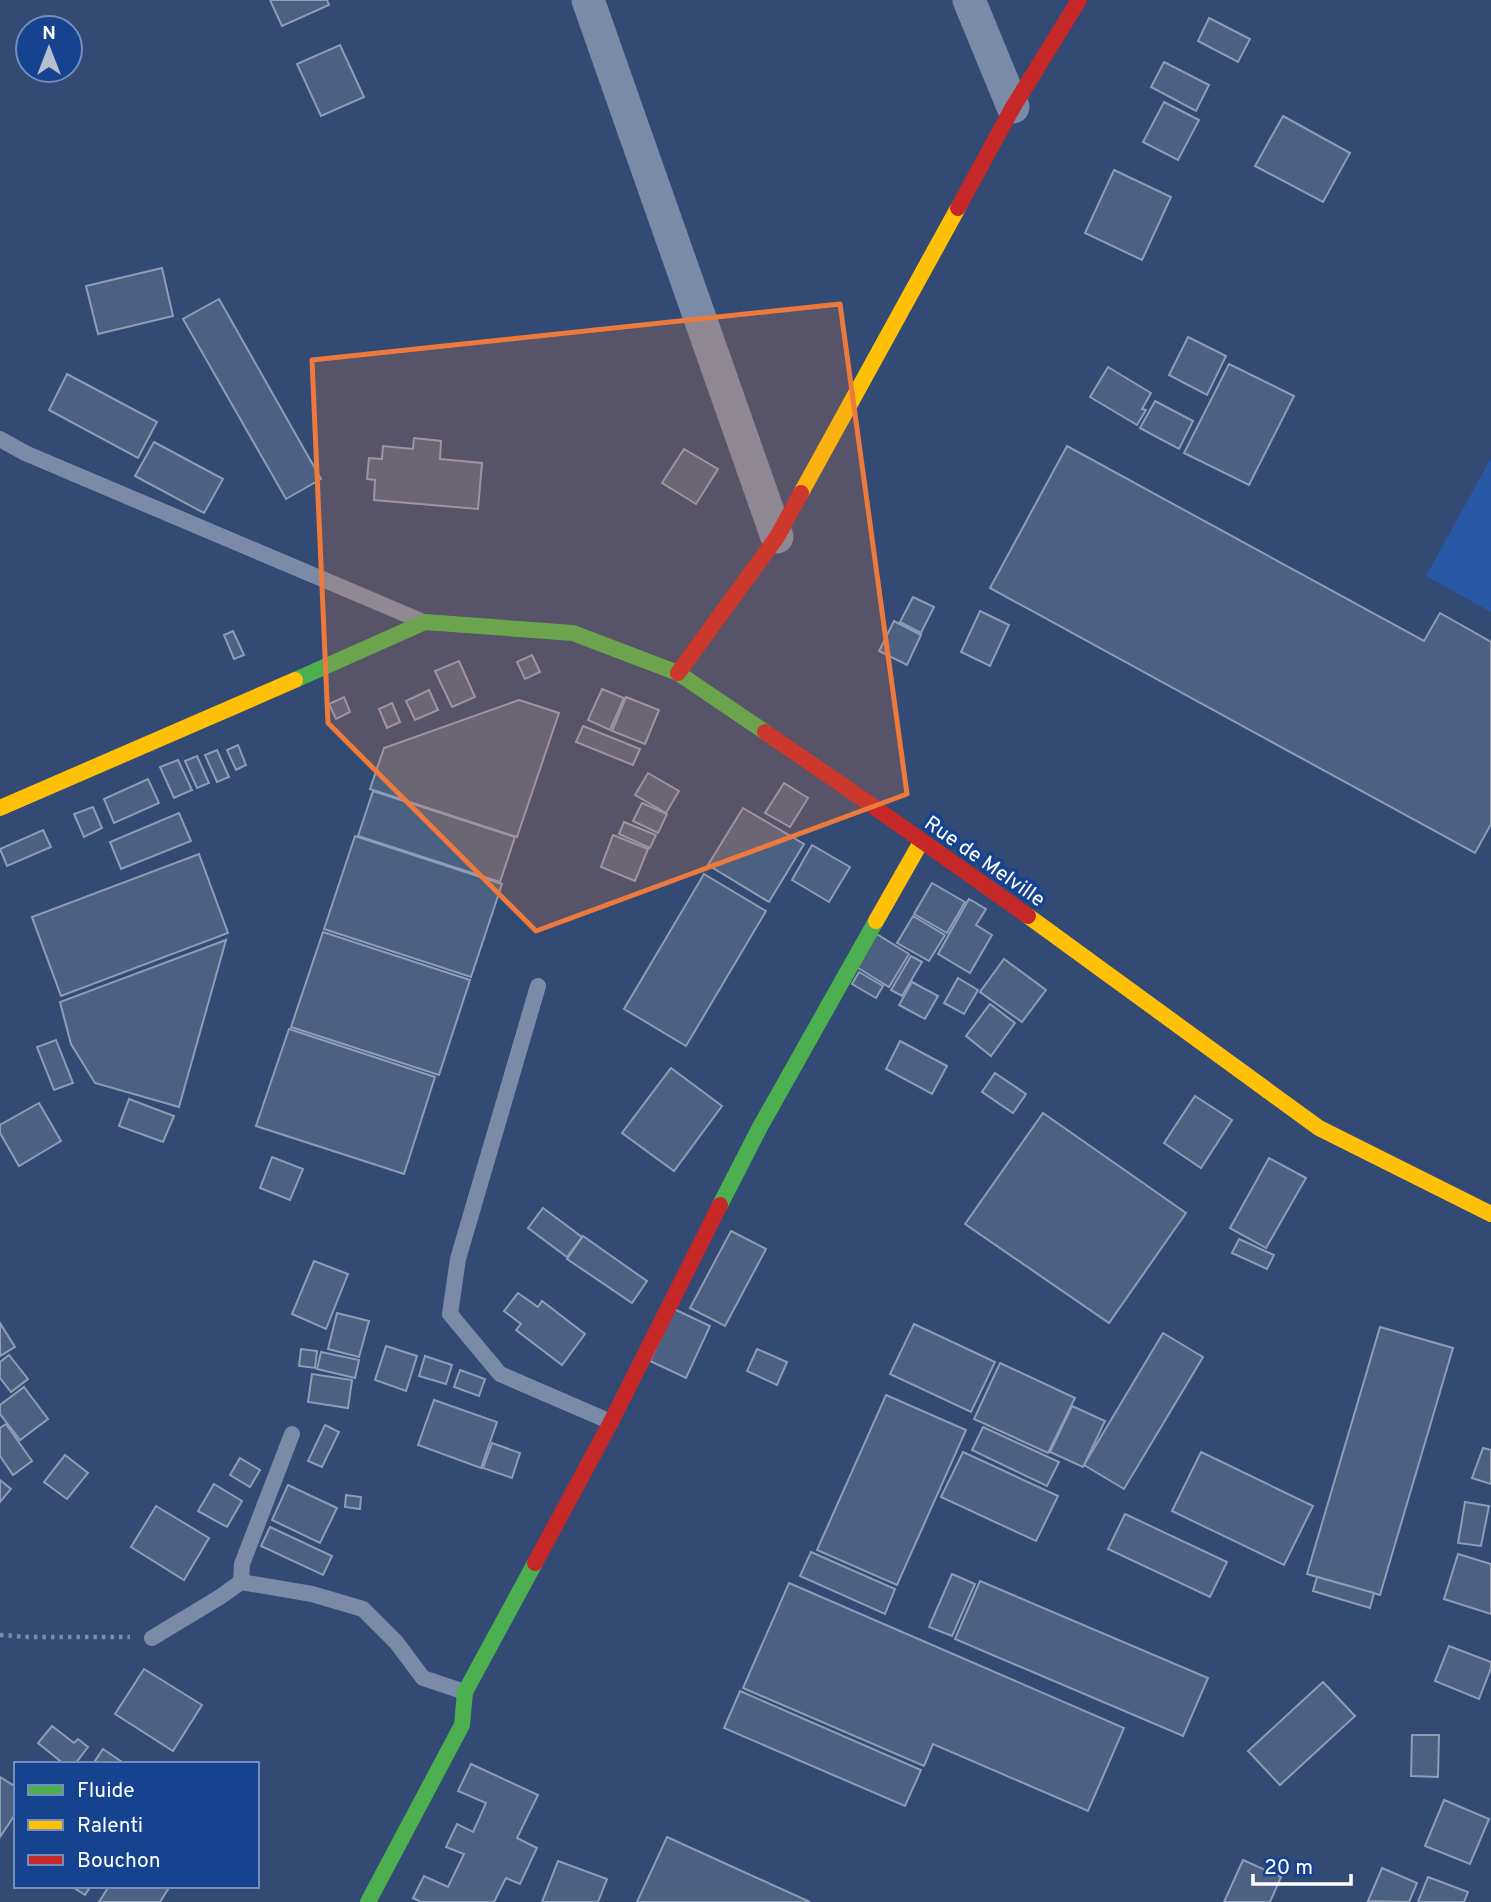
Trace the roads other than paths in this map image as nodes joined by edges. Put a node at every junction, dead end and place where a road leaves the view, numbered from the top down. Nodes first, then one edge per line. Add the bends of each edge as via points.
1 (588, 0) edge
2 (968, 0) edge
3 (1079, 0) edge
4 (1013, 107) junction
5 (0, 439) edge
6 (777, 537) junction
7 (425, 622) junction
8 (678, 673) junction
9 (0, 808) edge
10 (921, 842) junction
11 (538, 986) dead end
12 (1491, 1214) edge
13 (611, 1422) junction
14 (292, 1434) dead end
15 (241, 1582) junction
16 (152, 1637) road end
17 (465, 1692) junction
18 (368, 1902) edge

1 - 6 street
2 - 4 street
3 - 4 street
4 - 6 street
5 - 7 lane
6 - 8 street
7 - 8 street, Rue de Melville via 573,633
7 - 9 street
8 - 10 street, Rue de Melville
10 - 12 street, Rue de Melville via 1319,1128
10 - 13 street via 760,1127
11 - 13 lane via 458,1259 450,1314 500,1374
13 - 17 street
14 - 15 lane via 242,1564
15 - 16 lane
15 - 17 lane via 312,1594 363,1609 423,1678
17 - 18 street via 462,1726

